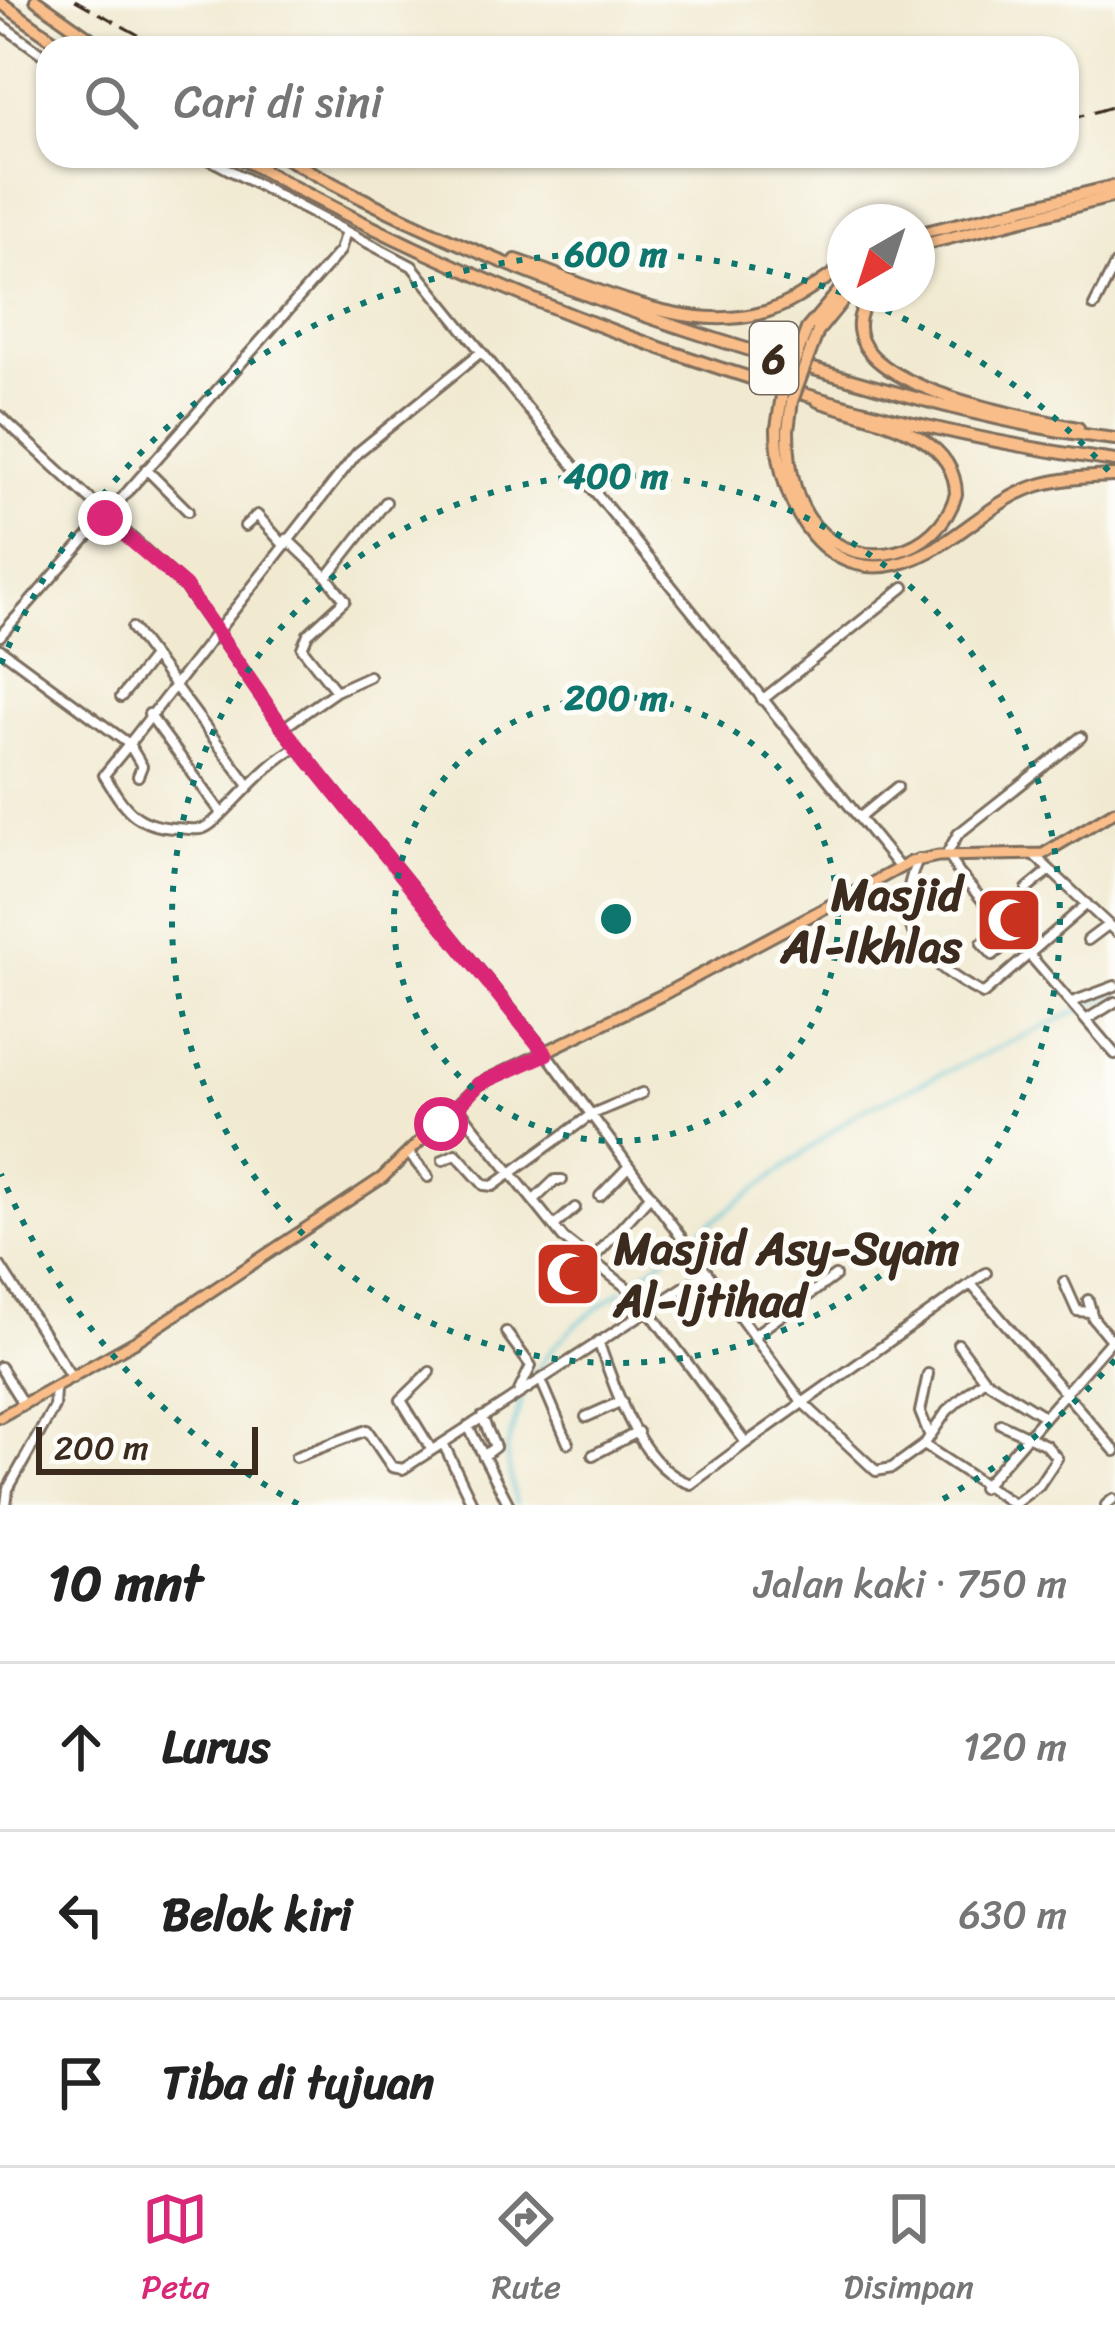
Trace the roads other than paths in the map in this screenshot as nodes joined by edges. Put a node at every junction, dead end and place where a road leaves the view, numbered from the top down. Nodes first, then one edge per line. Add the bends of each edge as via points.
1 (36, 0) edge
2 (0, 2) edge
3 (0, 24) edge
4 (48, 36) edge
5 (87, 36) edge
6 (36, 50) edge
7 (224, 168) edge
8 (261, 168) edge
9 (306, 168) edge
10 (1115, 186) edge
11 (1115, 196) edge
12 (949, 231) junction
13 (344, 234) junction
14 (444, 236) junction
15 (935, 236) edge
16 (1115, 266) edge
17 (827, 277) edge
18 (1094, 306) dead end
19 (827, 310) edge
20 (830, 312) edge
21 (862, 312) edge
22 (813, 330) junction
23 (481, 352) junction
24 (713, 364) junction
25 (0, 416) edge
26 (782, 429) junction
27 (1115, 437) edge
28 (1115, 461) edge
29 (146, 469) junction
30 (1115, 476) edge
31 (386, 502) dead end
32 (188, 511) dead end
33 (105, 518) junction
34 (245, 526) dead end
35 (285, 542) junction
36 (327, 577) junction
37 (904, 587) dead end
38 (132, 628) dead end
39 (216, 628) junction
40 (1, 633) edge
41 (0, 649) edge
42 (153, 657) junction
43 (369, 676) dead end
44 (173, 685) junction
45 (336, 691) junction
46 (121, 697) dead end
47 (763, 700) junction
48 (149, 714) junction
49 (283, 728) junction
50 (1081, 737) dead end
51 (128, 746) junction
52 (298, 747) junction
53 (138, 776) dead end
54 (247, 783) junction
55 (897, 787) dead end
56 (220, 811) junction
57 (1115, 811) edge
58 (859, 818) junction
59 (948, 856) junction
60 (1035, 856) junction
61 (918, 859) junction
62 (899, 867) junction
63 (1050, 870) junction
64 (1028, 889) dead end
65 (1017, 898) dead end
66 (1087, 904) junction
67 (997, 916) junction
68 (1112, 928) edge
69 (1015, 937) junction
70 (1088, 940) dead end
71 (982, 943) dead end
72 (1031, 957) junction
73 (1115, 986) edge
74 (1115, 1002) edge
75 (1078, 1011) junction
76 (546, 1054) junction
77 (1115, 1054) edge
78 (642, 1093) dead end
79 (457, 1106) junction
80 (592, 1114) junction
81 (410, 1155) junction
82 (443, 1160) dead end
83 (629, 1166) junction
84 (513, 1172) junction
85 (428, 1178) dead end
86 (562, 1180) dead end
87 (651, 1195) junction
88 (600, 1196) dead end
89 (534, 1200) junction
90 (575, 1208) dead end
91 (554, 1226) junction
92 (591, 1261) junction
93 (0, 1267) edge
94 (707, 1272) junction
95 (986, 1273) dead end
96 (835, 1276) dead end
97 (1064, 1282) dead end
98 (971, 1284) junction
99 (1088, 1300) dead end
100 (647, 1308) junction
101 (1090, 1312) junction
102 (506, 1332) dead end
103 (753, 1336) junction
104 (1113, 1338) edge
105 (598, 1340) junction
106 (958, 1344) dead end
107 (0, 1367) edge
108 (430, 1372) dead end
109 (928, 1374) dead end
110 (72, 1378) junction
111 (541, 1379) junction
112 (984, 1379) junction
113 (55, 1388) junction
114 (1065, 1388) junction
115 (524, 1390) junction
116 (622, 1401) junction
117 (802, 1402) junction
118 (23, 1404) junction
119 (1042, 1415) junction
120 (0, 1417) edge
121 (482, 1417) junction
122 (586, 1417) dead end
123 (1001, 1424) dead end
124 (468, 1426) junction
125 (638, 1432) junction
126 (929, 1434) junction
127 (1026, 1436) junction
128 (443, 1443) junction
129 (568, 1443) dead end
130 (746, 1443) junction
131 (924, 1445) junction
132 (431, 1449) junction
133 (1115, 1451) edge
134 (593, 1455) dead end
135 (483, 1456) junction
136 (296, 1457) dead end
137 (982, 1488) junction
138 (6, 1505) edge
139 (473, 1505) edge
140 (509, 1505) edge
141 (1015, 1505) edge

1 - 5 highway
2 - 4 highway
3 - 6 street
7 - 13 street
8 - 24 highway, 6 via 458,267
9 - 14 highway, 6
10 - 12 highway
11 - 12 highway
12 - 15 highway
13 - 23 street via 412,266
13 - 29 street via 340,251
14 - 17 highway via 716,319 770,311
14 - 27 highway, 6 via 721,343 966,411
16 - 18 street
19 - 22 highway
20 - 22 highway
21 - 27 highway via 866,351 887,372
22 - 26 highway, bridge
23 - 35 street via 354,456
23 - 47 street
24 - 26 highway via 922,439 953,470 947,519 902,551 867,554 842,545 818,530 799,499
24 - 28 highway, 6 via 984,438
25 - 33 street
26 - 30 highway via 781,475 795,516 812,539 856,563 911,560 1022,492
29 - 32 street
29 - 33 street
31 - 36 street
33 - 39 street via 181,582
33 - 40 street
34 - 35 street via 257,515
35 - 36 street
35 - 39 street
36 - 45 street via 345,600 301,644
37 - 47 street
38 - 42 street
39 - 44 street
39 - 49 street
41 - 51 street
42 - 44 street
42 - 46 street
43 - 45 street
44 - 48 street
44 - 54 street
45 - 49 street
47 - 58 street
48 - 51 street
48 - 56 street
49 - 52 street
50 - 59 street via 958,834
51 - 53 street via 141,765
51 - 56 street via 104,777 144,824 203,828
52 - 54 street
52 - 76 street
54 - 56 street
55 - 58 street
57 - 60 main road
58 - 62 street
59 - 60 main road
59 - 61 main road
59 - 67 street
60 - 63 street
61 - 62 main road
61 - 72 street via 904,902 933,962 982,994
62 - 76 main road
63 - 64 street
63 - 66 street
65 - 67 street
66 - 68 street
66 - 72 street
67 - 69 street
68 - 70 street
69 - 71 street via 993,956
69 - 72 street
72 - 75 street
73 - 75 street
74 - 75 street
75 - 77 street
76 - 79 main road via 486,1080
76 - 80 street
78 - 80 street
79 - 81 main road
79 - 84 street
80 - 83 street
80 - 84 street
81 - 85 street
81 - 110 main road
82 - 84 street via 457,1155 488,1187
83 - 87 street
83 - 88 street
84 - 89 street
86 - 89 street
87 - 92 street
87 - 94 street
89 - 91 street
90 - 91 street
91 - 92 street
92 - 100 street
93 - 110 street
94 - 100 street
94 - 103 street
95 - 98 street
96 - 103 street
97 - 101 street via 1077,1311
98 - 114 street
98 - 117 street
99 - 101 street
100 - 105 street
100 - 130 street
101 - 104 street
102 - 115 street via 531,1366
103 - 117 street
104 - 114 street
105 - 111 street
105 - 116 street
106 - 112 street
107 - 118 street
108 - 132 street via 401,1400
109 - 126 street via 920,1412
110 - 113 main road
111 - 115 street
111 - 129 street
112 - 119 street
112 - 126 street
113 - 118 main road
113 - 138 street via 54,1407
114 - 119 street
114 - 133 street
115 - 121 street
116 - 122 street
116 - 125 street
117 - 130 street
117 - 131 street via 876,1471
118 - 120 main road
119 - 127 street
121 - 124 street
121 - 135 street via 495,1447
123 - 127 street
124 - 128 street
124 - 135 street
125 - 130 street via 670,1473 691,1484
125 - 134 street
126 - 131 street
127 - 137 street
127 - 141 street via 1052,1450 1057,1463
128 - 132 street
128 - 139 street
131 - 137 street
132 - 136 street via 396,1469 367,1430
135 - 140 street
137 - 141 street

